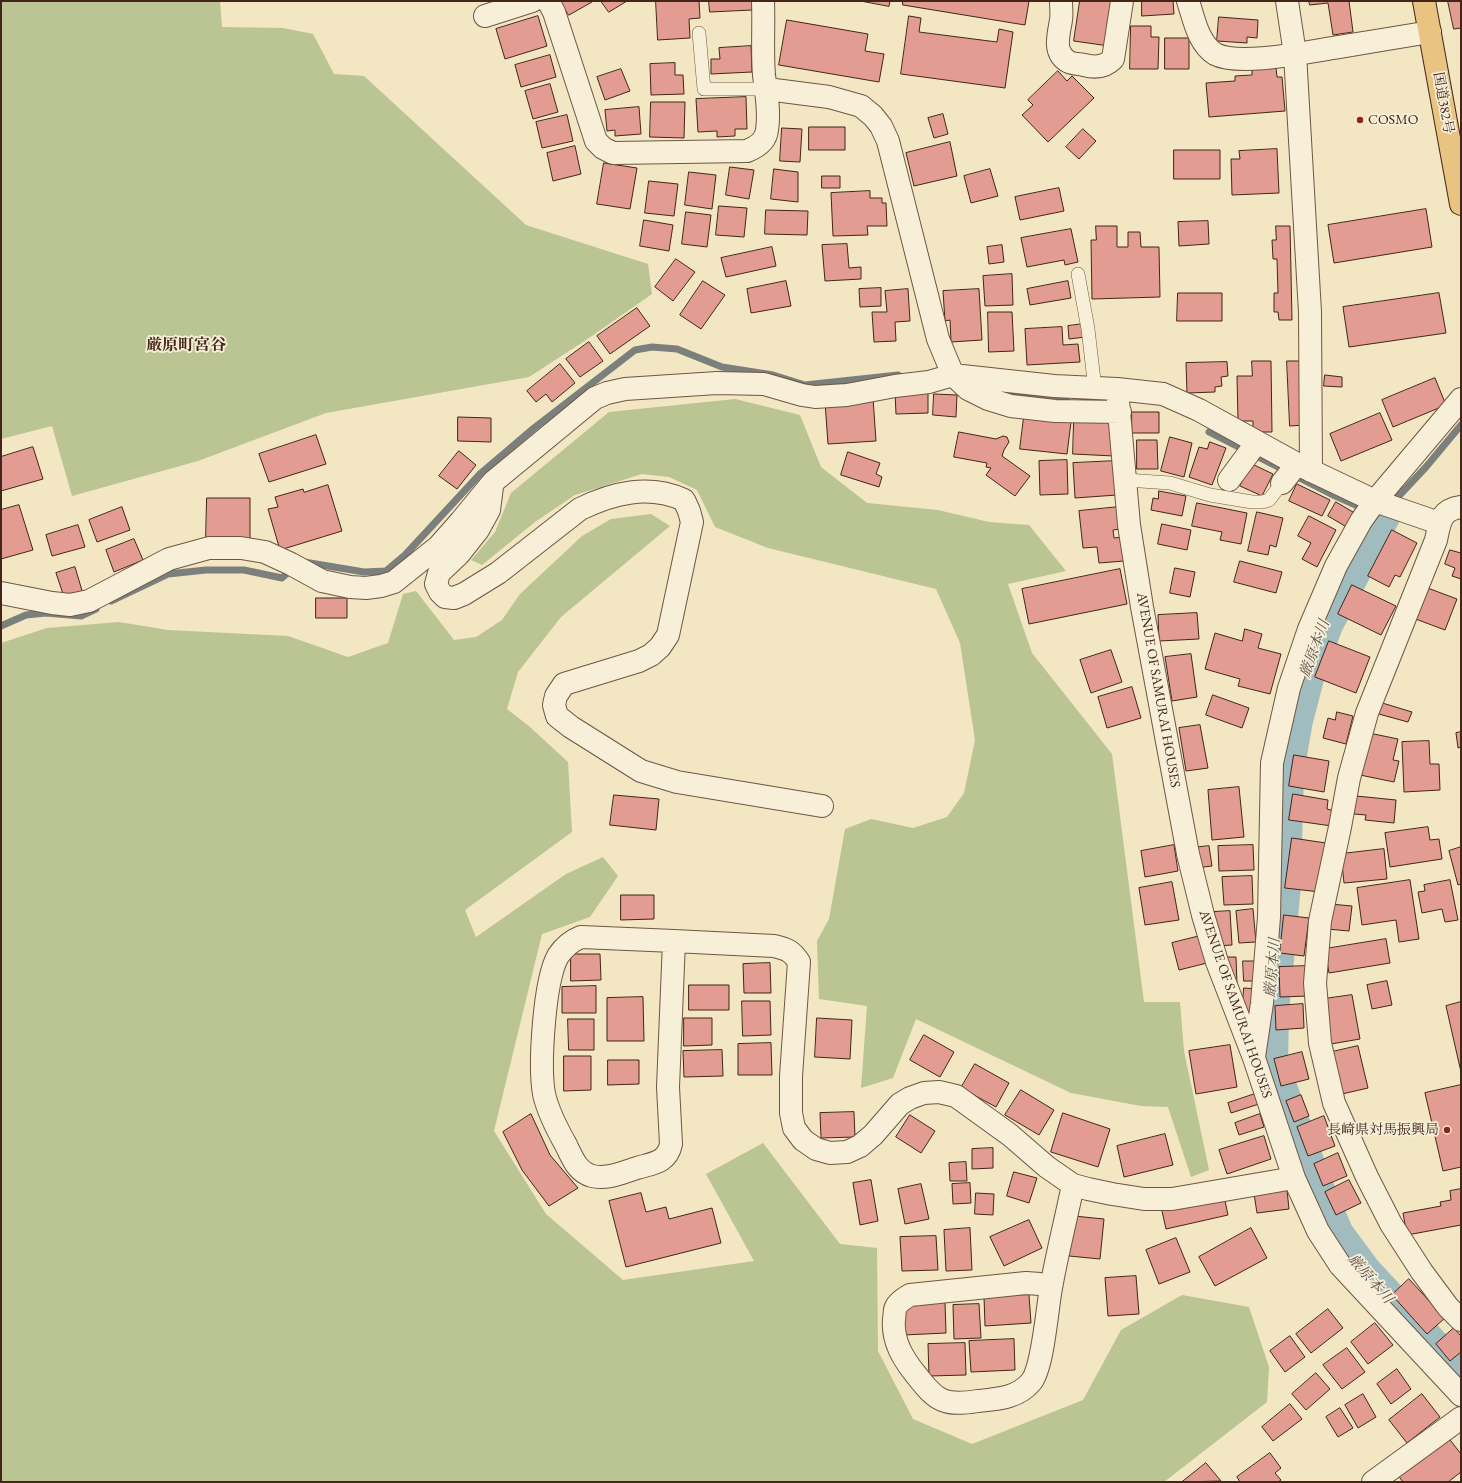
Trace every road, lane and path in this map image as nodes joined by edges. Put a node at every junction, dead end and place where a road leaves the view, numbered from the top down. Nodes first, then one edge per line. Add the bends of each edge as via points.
1 (532, 1) edge
2 (548, 1) edge
3 (763, 1) edge
4 (1061, 1) edge
5 (1122, 1) edge
6 (1188, 1) edge
7 (1287, 1) edge
8 (1424, 1) edge
9 (485, 16) dead end
10 (1430, 32) junction
11 (699, 33) dead end
12 (1295, 54) junction
13 (767, 89) junction
14 (1461, 204) edge
15 (1078, 274) dead end
16 (953, 375) junction
17 (1117, 389) junction
18 (1090, 398) junction
19 (1461, 399) edge
20 (1120, 412) junction
21 (1252, 449) junction
22 (1296, 472) junction
23 (1126, 480) junction
24 (1229, 480) dead end
25 (493, 482) junction
26 (1461, 507) edge
27 (1378, 508) junction
28 (1439, 523) junction
29 (1, 593) edge
30 (822, 806) dead end
31 (674, 941) junction
32 (1254, 1058) junction
33 (1294, 1178) junction
34 (1073, 1185) junction
35 (1051, 1288) junction
36 (1461, 1320) edge
37 (1461, 1395) edge
38 (1461, 1418) edge
39 (1373, 1482) edge

1 - 9 street
2 - 13 street via 554,12 596,141 603,148 613,152 747,151 762,142 767,131
3 - 13 street via 764,75
4 - 5 street via 1058,50 1070,62 1100,67 1113,59
6 - 12 street via 1199,35 1216,54 1235,59
7 - 12 street
8 - 10 highway, 国道382号
10 - 12 street
10 - 14 highway, 国道382号
11 - 13 lane via 704,89
12 - 22 street via 1310,312
13 - 16 street via 829,97 861,106 881,126 888,141 938,339
15 - 18 lane via 1088,329
16 - 18 street
16 - 25 street via 929,382 847,395 815,397 764,384 717,383 625,389 607,393 595,398
17 - 18 street
17 - 20 street, AVENUE OF SAMURAI HOUSES
17 - 21 street via 1163,394 1175,398
18 - 20 street
19 - 27 street
20 - 23 street, AVENUE OF SAMURAI HOUSES
21 - 22 street
21 - 24 street
22 - 23 lane via 1269,500 1262,502 1210,495 1170,483
22 - 27 street
23 - 32 street, AVENUE OF SAMURAI HOUSES via 1129,524 1142,607 1188,854 1217,962
25 - 29 street via 439,546 394,582 381,586 366,588 322,581 265,552 241,548 209,548 169,559 89,601 70,605
25 - 30 street via 489,510 478,530 459,554 439,573 436,584 445,597 454,598 464,594 498,573 580,509 615,495 638,492 673,495 684,500 689,511 692,522 668,635 656,651 639,661 564,684 556,696 554,705 557,716 641,771 677,782
26 - 28 street via 1444,513
27 - 28 street
27 - 32 street via 1336,566 1309,629 1289,688 1272,763 1269,917 1262,1003
28 - 36 street via 1436,540 1367,713 1349,778 1320,921 1315,984 1320,1043 1334,1103 1391,1224 1422,1272
31 - 31 street via 581,937 565,947 558,957 549,984 544,1032 544,1096 574,1162 591,1176 603,1177 662,1160 670,1152 668,1087
31 - 34 street via 774,946 786,948 795,955 799,962 790,1114 794,1128 803,1140 816,1149 830,1153 847,1152 860,1146 873,1135 900,1104 924,1093 940,1092 956,1096
32 - 33 street, AVENUE OF SAMURAI HOUSES
33 - 34 street via 1172,1199 1144,1199
33 - 37 street, AVENUE OF SAMURAI HOUSES via 1318,1231 1340,1266
34 - 35 street
35 - 35 street via 1036,1373 1031,1382 1017,1394 965,1403 940,1400 926,1388 903,1358 897,1345 894,1324 896,1307 910,1295 1026,1283
38 - 39 street

